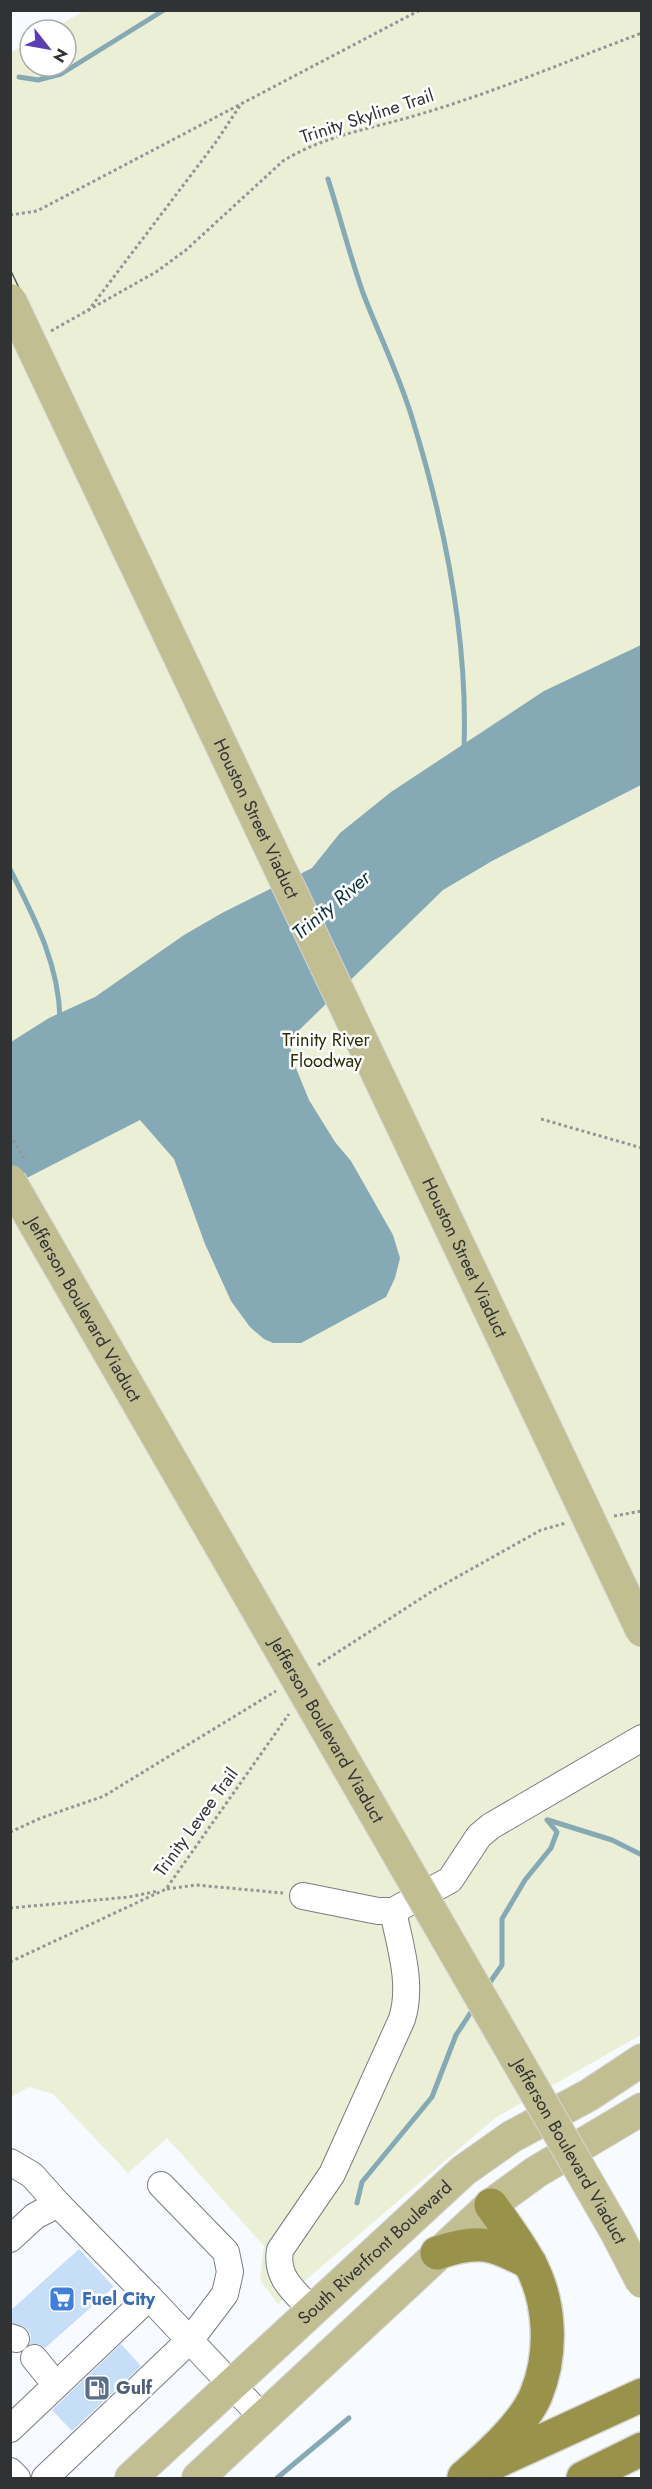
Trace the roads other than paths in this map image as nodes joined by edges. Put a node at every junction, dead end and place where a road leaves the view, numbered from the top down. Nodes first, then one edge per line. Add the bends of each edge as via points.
1 (10, 300) edge
2 (10, 1181) edge
3 (642, 1631) edge
4 (642, 1738) edge
5 (303, 1896) road end
6 (393, 1911) junction
7 (642, 2060) edge
8 (589, 2095) junction
9 (642, 2109) edge
10 (10, 2162) edge
11 (161, 2186) dead end
12 (58, 2204) junction
13 (491, 2205) junction
14 (10, 2239) edge
15 (437, 2253) junction
16 (530, 2263) junction
17 (642, 2282) edge
18 (149, 2297) junction
19 (313, 2311) junction
20 (191, 2339) junction
21 (34, 2358) dead end
22 (56, 2385) junction
23 (234, 2385) junction
24 (642, 2396) edge
25 (262, 2418) junction
26 (10, 2429) edge
27 (642, 2449) edge
28 (10, 2471) edge
29 (587, 2475) edge
30 (17, 2478) edge
31 (45, 2478) edge
32 (131, 2478) edge
33 (198, 2478) edge
34 (462, 2478) edge

1 - 3 main road, Houston Street Viaduct, bridge
2 - 17 main road, Jefferson Boulevard Viaduct, bridge
4 - 6 lane via 491,1826 450,1880
5 - 6 lane
6 - 19 lane via 406,1978 402,2019 332,2174 280,2250 281,2275
7 - 8 main road, South Riverfront Boulevard
8 - 13 main road via 523,2148 503,2173
8 - 19 main road, South Riverfront Boulevard via 511,2137 463,2171
9 - 13 main road via 536,2172
10 - 12 lane via 32,2175
11 - 20 lane via 226,2252 230,2272 225,2294
12 - 14 lane via 35,2216
12 - 18 lane
13 - 15 main road
13 - 16 highway
15 - 16 highway via 467,2243 500,2247
15 - 25 main road
16 - 34 highway via 546,2313 547,2358 536,2397 501,2444
18 - 20 lane
18 - 22 lane
19 - 23 main road, South Riverfront Boulevard
20 - 23 lane
20 - 31 lane
21 - 22 lane
22 - 26 lane
23 - 25 lane
23 - 32 main road, South Riverfront Boulevard
24 - 34 highway
25 - 33 main road
27 - 29 highway
28 - 30 lane

